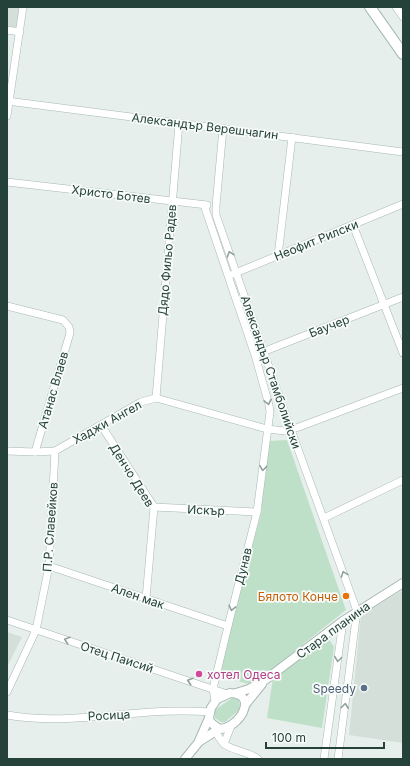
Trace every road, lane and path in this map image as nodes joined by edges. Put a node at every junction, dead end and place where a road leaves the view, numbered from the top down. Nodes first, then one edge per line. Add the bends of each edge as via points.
1 (23, 7) edge
2 (370, 7) edge
3 (396, 7) edge
4 (403, 17) edge
5 (7, 30) edge
6 (20, 32) junction
7 (403, 54) edge
8 (8, 101) edge
9 (7, 116) edge
10 (179, 123) junction
11 (223, 128) junction
12 (292, 137) junction
13 (403, 152) edge
14 (7, 182) edge
15 (172, 201) junction
16 (403, 204) edge
17 (204, 205) junction
18 (216, 206) junction
19 (353, 225) junction
20 (278, 256) junction
21 (236, 273) junction
22 (228, 276) junction
23 (403, 297) edge
24 (384, 304) junction
25 (7, 306) edge
26 (264, 351) junction
27 (403, 353) edge
28 (255, 355) junction
29 (403, 388) edge
30 (156, 398) junction
31 (101, 425) junction
32 (267, 429) junction
33 (295, 429) junction
34 (7, 451) edge
35 (55, 451) junction
36 (36, 452) junction
37 (403, 480) edge
38 (154, 507) junction
39 (257, 512) junction
40 (324, 518) junction
41 (49, 566) junction
42 (403, 583) edge
43 (146, 599) junction
44 (357, 611) junction
45 (7, 620) edge
46 (343, 621) junction
47 (228, 626) junction
48 (36, 630) junction
49 (265, 680) junction
50 (213, 689) junction
51 (7, 692) edge
52 (236, 693) junction
53 (227, 694) junction
54 (215, 701) junction
55 (245, 705) junction
56 (7, 715) edge
57 (209, 715) junction
58 (231, 726) junction
59 (216, 729) junction
60 (198, 743) junction
61 (224, 744) junction
62 (185, 759) edge
63 (258, 759) edge
64 (324, 759) edge
65 (338, 759) edge

1 - 6 street
2 - 7 main road
3 - 4 street
5 - 6 street
6 - 8 street
8 - 9 street
8 - 10 street, Александър Верешчагин
10 - 11 street, Александър Верешчагин
10 - 15 street, Дядо Фильо Радев
11 - 12 street, Александър Верешчагин
11 - 18 street, Александър Стамболийски
12 - 13 street, Александър Верешчагин
12 - 20 street
14 - 15 street, Христо Ботев
15 - 17 street, Христо Ботев
15 - 30 street, Дядо Фильо Радев
16 - 19 street, Неофит Рилски
17 - 18 street, Христо Ботев
17 - 22 street, Александър Стамболийски
21 -> 18 street, Александър Стамболийски via 216,215
19 - 20 street, Неофит Рилски
19 - 24 street
20 - 21 street, Неофит Рилски
21 - 22 street, Неофит Рилски
21 - 26 street, Александър Стамболийски
22 - 28 street, Александър Стамболийски
23 - 24 street, Баучер
24 - 26 street, Баучер
24 - 27 street
25 - 36 street, Атанас Влаев via 63,320 69,327 70,333
26 - 28 street, Баучер
26 - 33 street, Александър Стамболийски
28 -> 32 street, Александър Стамболийски via 269,405
29 - 33 street
30 - 31 street, Хаджи Ангел via 141,402
30 - 32 street, Хаджи Ангел
31 - 35 street, Хаджи Ангел
31 - 38 street, Денчо Деев
32 - 33 street, Хаджи Ангел
32 -> 39 street, Дунав
33 - 40 street, Александър Стамболийски
34 - 36 street, Хаджи Ангел
35 - 36 street, Хаджи Ангел
35 - 41 street, П.Р. Славейков
37 - 40 street
38 - 39 street, Искър
38 - 43 street, Денчо Деев
39 -> 47 street, Дунав
44 -> 40 street, Александър Стамболийски
41 - 43 street, Ален мак
41 - 48 street, П.Р. Славейков
42 - 44 street, Стара планина
43 - 47 street, Ален мак
44 - 46 street, Стара планина
65 -> 44 street
45 - 48 street, Отец Паисий
46 - 49 street, Стара планина
46 -> 64 street
47 - 50 street, Дунав
50 -> 48 street, Отец Паисий
48 - 51 street, П.Р. Славейков
49 - 52 street, Стара планина
49 - 55 street, Стара планина
50 - 53 street, Отец Паисий
50 - 54 street, Дунав
52 - 53 street
52 - 55 street via 244,700
53 - 54 street
54 - 57 street
55 - 58 street via 242,715
56 - 57 street, Росица via 44,719 184,711
57 - 59 street via 210,722
57 - 60 street
58 - 59 street
58 - 61 street
59 - 60 street
59 - 61 street
60 - 62 street
61 - 63 street

